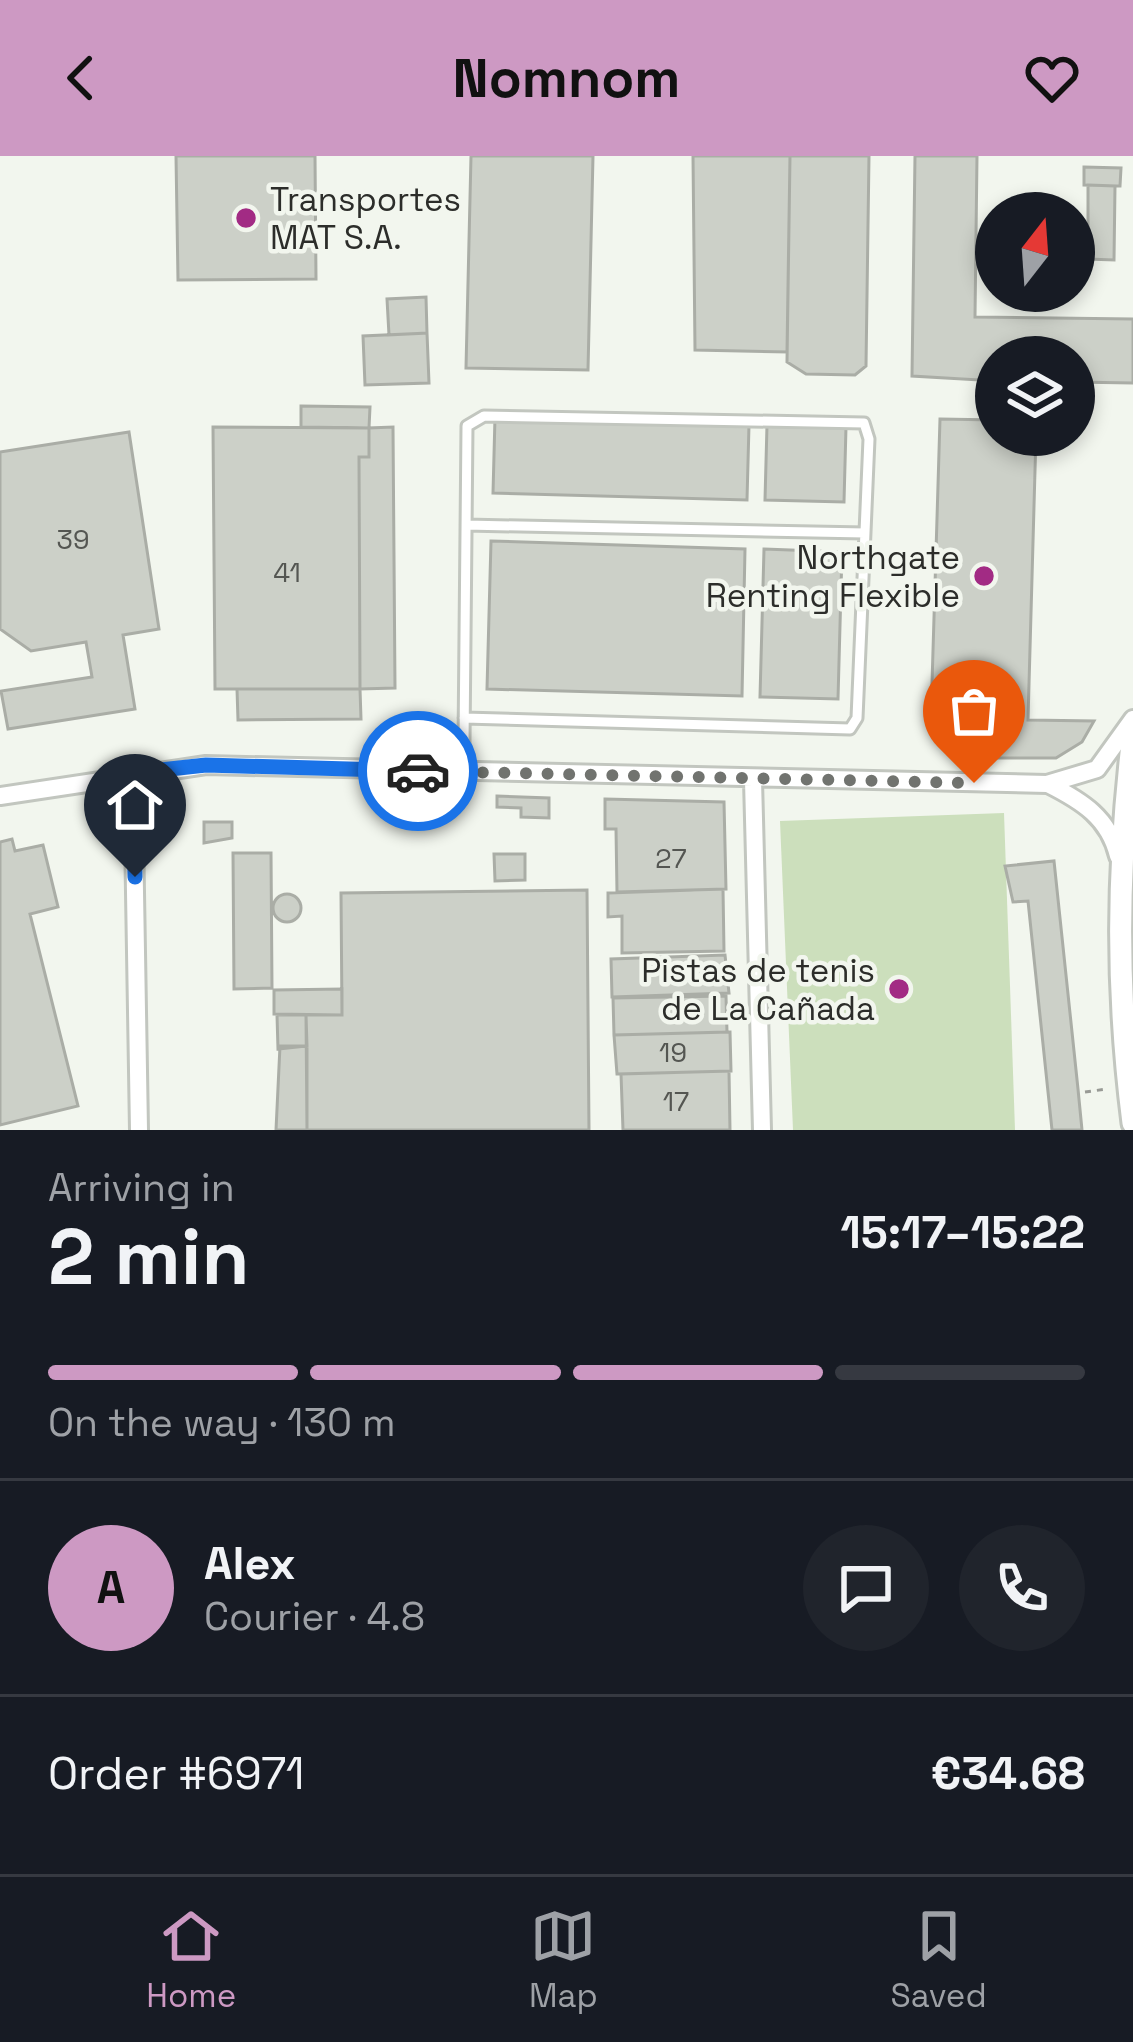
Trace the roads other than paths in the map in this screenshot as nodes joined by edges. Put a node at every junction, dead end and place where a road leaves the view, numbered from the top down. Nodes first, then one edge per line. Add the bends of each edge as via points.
1 (466, 525) junction
2 (865, 533) junction
3 (464, 718) junction
4 (1133, 718) edge
5 (1133, 736) edge
6 (133, 773) junction
7 (464, 773) junction
8 (753, 780) junction
9 (1047, 784) junction
10 (0, 796) edge
11 (1120, 865) junction
12 (1133, 1123) edge
13 (139, 1130) edge
14 (762, 1130) edge

1 - 2 lane
1 - 2 lane via 466,426 484,416 840,422 864,423 868,439
1 - 3 lane
2 - 3 lane via 857,718 850,729
3 - 7 lane
4 - 9 street via 1097,769
5 - 11 street
6 - 7 street via 206,765
6 - 10 street
6 - 13 street
7 - 8 street
8 - 9 street
8 - 14 street
9 - 11 street via 1101,819
11 - 12 street via 1118,989

